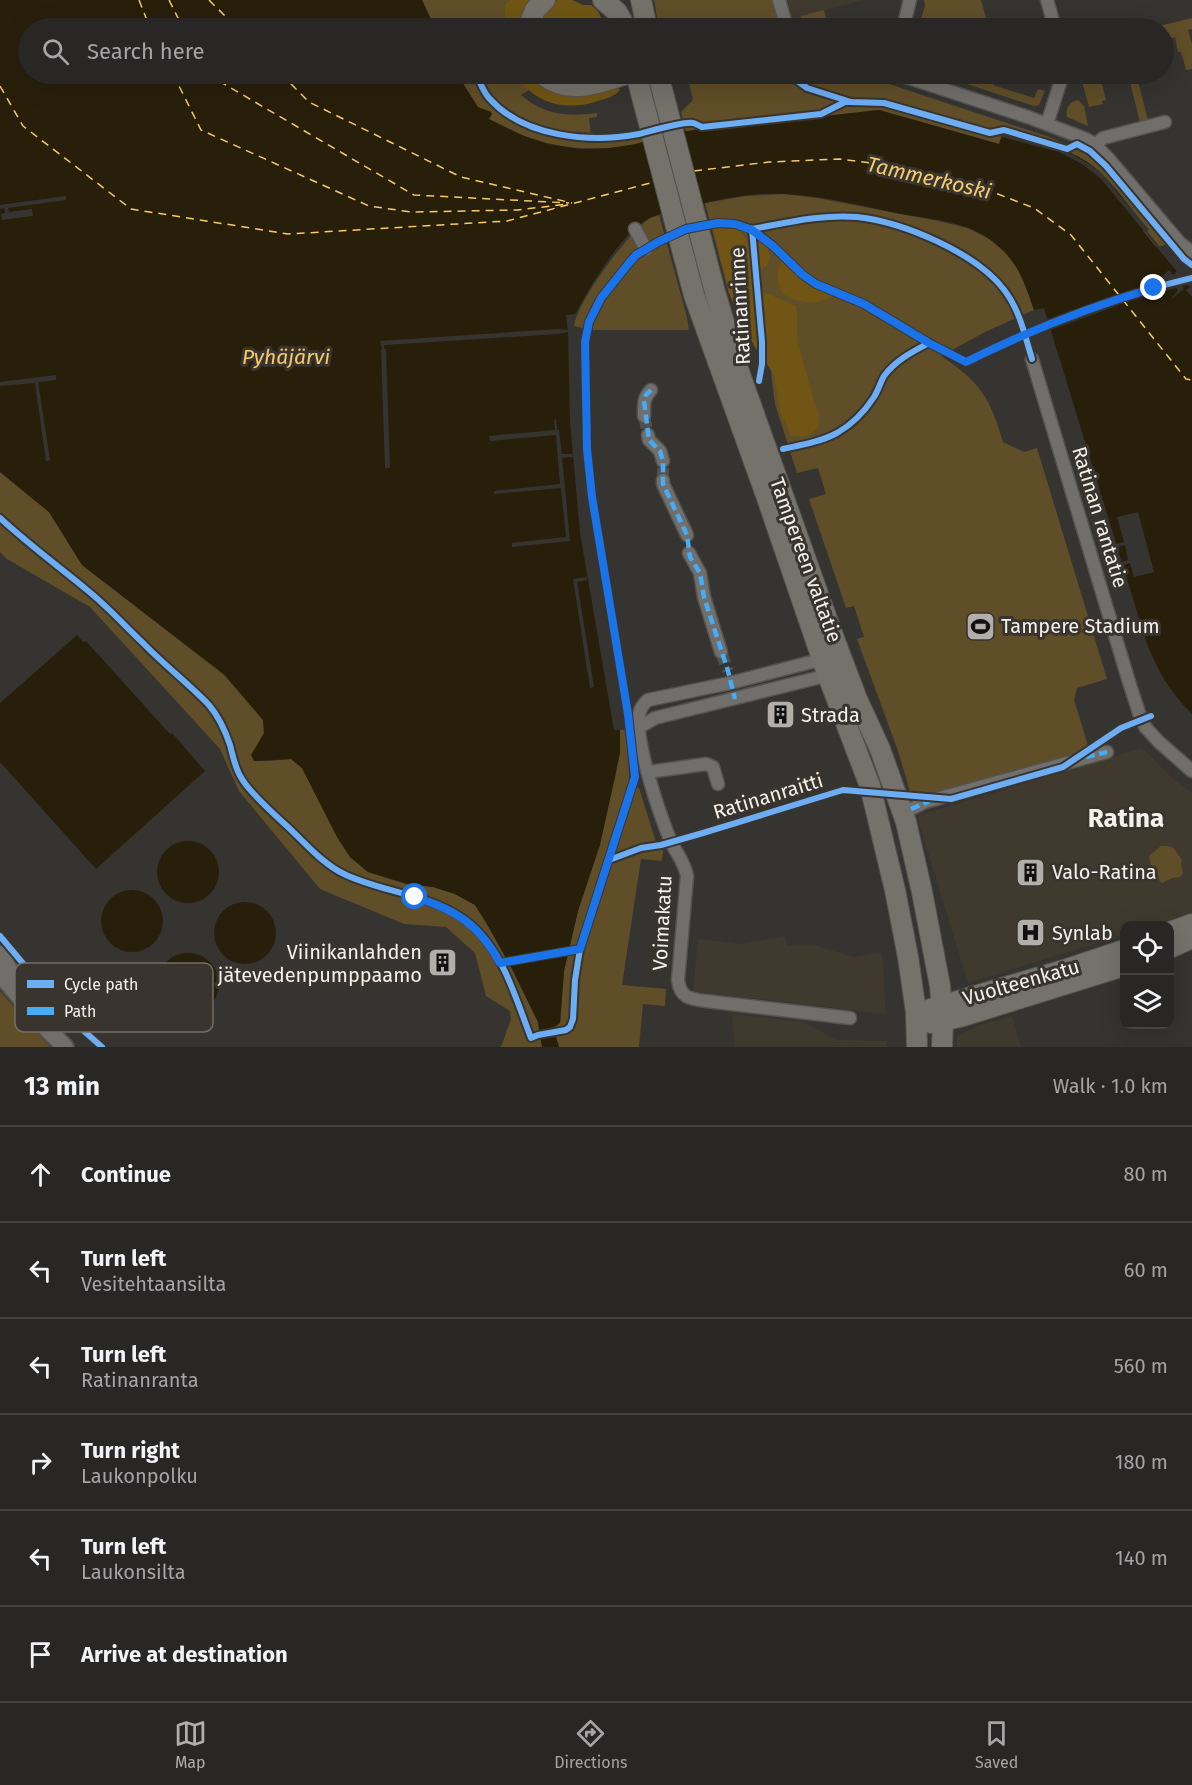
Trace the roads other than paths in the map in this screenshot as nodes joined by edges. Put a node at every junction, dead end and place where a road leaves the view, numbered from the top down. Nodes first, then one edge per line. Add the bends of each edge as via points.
1 (545, 0) edge
2 (603, 0) edge
3 (622, 0) edge
4 (641, 0) edge
5 (779, 0) edge
6 (1047, 0) edge
7 (532, 18) edge
8 (620, 18) edge
9 (624, 18) edge
10 (644, 18) edge
11 (784, 18) edge
12 (1052, 18) edge
13 (560, 84) edge
14 (593, 84) edge
15 (639, 84) edge
16 (661, 84) edge
17 (927, 84) edge
18 (1060, 84) edge
19 (1165, 122) dead end
20 (1047, 124) junction
21 (1095, 145) junction
22 (635, 229) dead end
23 (646, 249) dead end
24 (1192, 252) edge
25 (1032, 359) dead end
26 (651, 390) dead end
27 (644, 416) tunnel mouth
28 (648, 435) tunnel mouth
29 (663, 461) tunnel mouth
30 (663, 480) tunnel mouth
31 (687, 535) dead end
32 (689, 553) dead end
33 (721, 652) tunnel mouth
34 (834, 665) junction
35 (729, 677) junction
36 (735, 699) junction
37 (638, 728) junction
38 (1107, 752) dead end
39 (1192, 771) edge
40 (648, 772) junction
41 (718, 783) dead end
42 (911, 809) dead end
43 (1192, 924) edge
44 (1174, 931) edge
45 (1192, 938) edge
46 (1174, 946) edge
47 (1120, 952) edge
48 (0, 954) edge
49 (1120, 967) edge
50 (0, 974) edge
51 (15, 984) edge
52 (15, 990) edge
53 (943, 1013) junction
54 (850, 1018) dead end
55 (916, 1019) junction
56 (50, 1032) edge
57 (65, 1047) edge
58 (917, 1047) edge
59 (942, 1047) edge

1 - 7 main road
2 - 8 main road
3 - 9 main road
4 - 10 main road
5 - 11 street
6 - 12 street
13 - 14 main road
15 - 34 main road, Tampereen valtatie via 690,281
16 - 34 main road, Tampereen valtatie via 737,366
17 - 20 street
18 - 20 street
19 - 21 street via 1103,138
20 - 21 street
21 - 24 street
22 - 23 street
25 - 39 street, Ratinan rantatie via 1142,719 1153,736
26 - 27 street via 644,401
28 - 29 street
30 - 31 street
32 - 33 street via 700,573
34 - 35 street
34 - 36 street
34 - 53 main road, Tampereen valtatie via 880,749 906,822
34 - 55 main road, Tampereen valtatie via 881,829 904,935
35 - 36 street
35 - 37 street via 648,700 639,713
36 - 37 street via 655,718
37 - 40 street, Voimakatu
38 - 42 street
40 - 41 street via 706,764 713,767
40 - 54 street, Voimakatu via 671,842 687,876 678,980 681,993 706,1001
43 - 44 main road
45 - 46 main road
47 - 53 main road, Vuolteenkatu
48 - 51 main road
49 - 53 main road, Vuolteenkatu
50 - 52 main road
53 - 55 main road, Vuolteenkatu
53 - 59 main road, Tampereen valtatie
55 - 58 main road, Tampereen valtatie
56 - 57 main road

